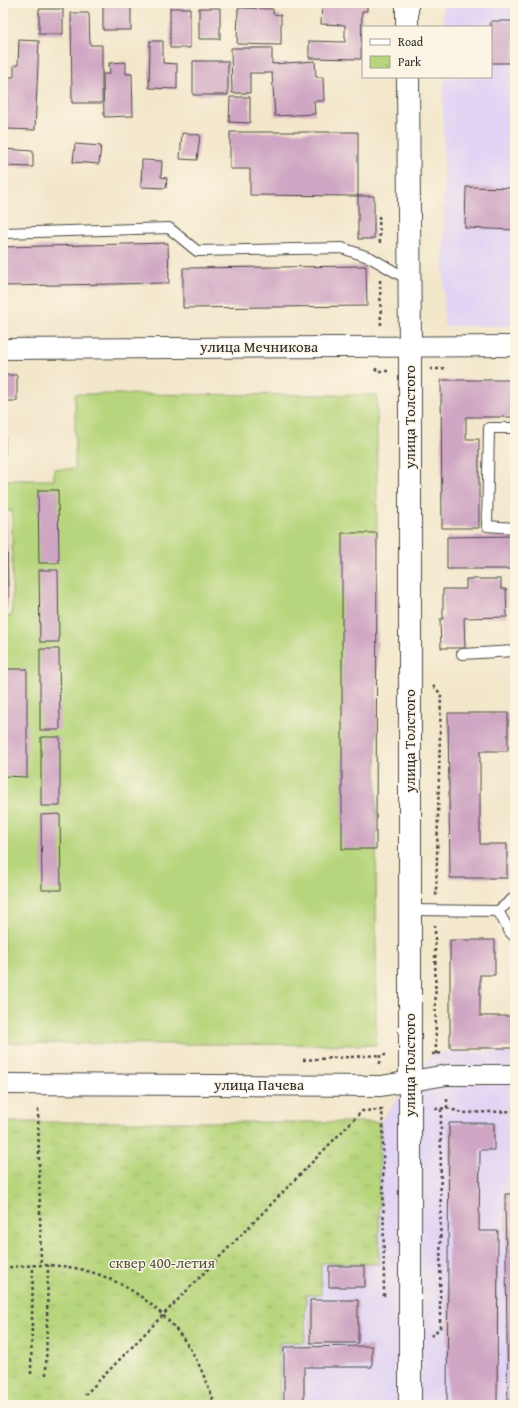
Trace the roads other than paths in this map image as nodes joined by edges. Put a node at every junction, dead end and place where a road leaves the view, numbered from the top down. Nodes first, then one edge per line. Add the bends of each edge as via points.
1 (407, 3) edge
2 (407, 26) edge
3 (408, 78) edge
4 (3, 233) edge
5 (410, 280) junction
6 (410, 346) junction
7 (515, 346) edge
8 (3, 349) edge
9 (515, 428) edge
10 (515, 528) edge
11 (515, 651) edge
12 (462, 654) dead end
13 (515, 897) edge
14 (409, 910) junction
15 (498, 911) junction
16 (515, 937) edge
17 (515, 1075) edge
18 (410, 1081) junction
19 (3, 1084) edge
20 (410, 1405) edge

1 - 2 street
3 - 5 street, улица Толстого
4 - 5 lane via 169,228 197,251 342,248 371,258
5 - 6 street, улица Толстого
6 - 7 street, улица Мечникова
6 - 8 street, улица Мечникова
6 - 14 street, улица Толстого
9 - 10 lane via 489,428 488,526
11 - 12 lane
13 - 15 lane
14 - 15 lane
14 - 18 street, улица Толстого
15 - 16 lane
17 - 18 street, улица Пачева via 447,1075
18 - 19 street, улица Пачева via 381,1086
18 - 20 street, улица Толстого

